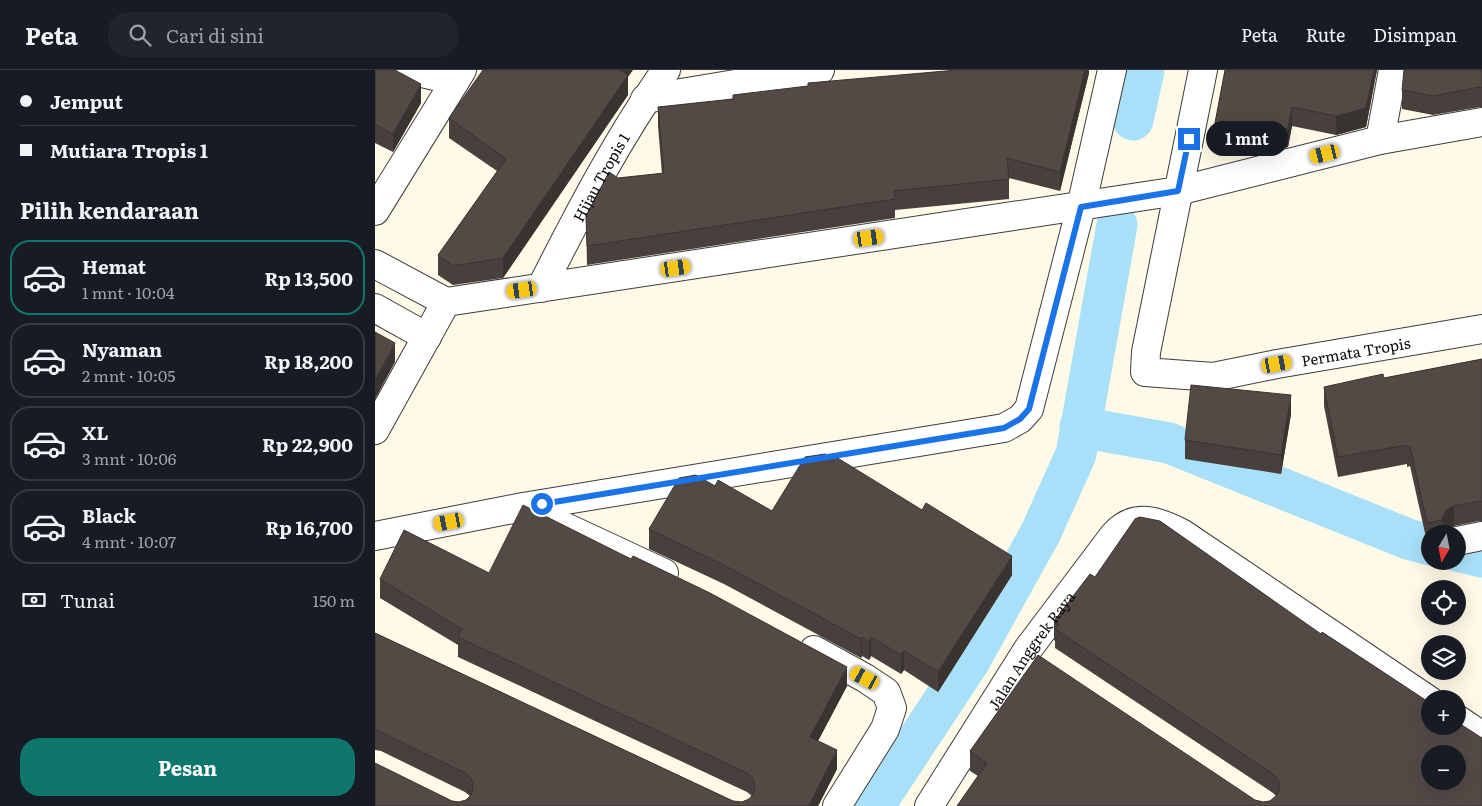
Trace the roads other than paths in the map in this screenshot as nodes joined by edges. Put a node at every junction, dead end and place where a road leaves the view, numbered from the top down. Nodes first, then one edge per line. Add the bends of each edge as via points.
1 (409, 70) edge
2 (666, 70) edge
3 (820, 70) edge
4 (1112, 70) edge
5 (1203, 70) edge
6 (1393, 70) edge
7 (458, 75) edge
8 (645, 99) junction
9 (1482, 122) edge
10 (1380, 140) junction
11 (1165, 193) junction
12 (1092, 205) junction
13 (375, 211) edge
14 (375, 264) edge
15 (541, 288) junction
16 (446, 302) junction
17 (375, 308) edge
18 (1482, 329) edge
19 (427, 337) junction
20 (375, 430) edge
21 (523, 507) junction
22 (375, 536) edge
23 (1482, 536) edge
24 (1466, 539) edge
25 (691, 585) edge
26 (796, 640) edge
27 (1028, 649) junction
28 (1053, 665) edge
29 (1421, 695) edge
30 (1466, 725) edge
31 (1482, 736) edge
32 (939, 802) edge
33 (837, 806) edge

1 - 7 street
2 - 8 street, Hijau Tropis 1
3 - 8 street
4 - 12 street
5 - 11 street
6 - 10 street
7 - 13 street
8 - 15 street, Hijau Tropis 1 via 575,220
9 - 10 street
10 - 11 street
11 - 12 street
11 - 18 street, Permata Tropis via 1145,372 1213,377
12 - 15 street
12 - 21 street via 1029,409 1020,419 1004,428
14 - 16 street
15 - 16 street
16 - 19 street
17 - 19 street
19 - 20 street
21 - 22 street
21 - 25 street
23 - 24 street
26 - 33 street via 886,692 892,708 885,729
27 - 28 street
27 - 29 street, Jalan Anggrek Raya via 1121,527 1133,521 1153,521 1183,534
27 - 32 street, Jalan Anggrek Raya
30 - 31 street

